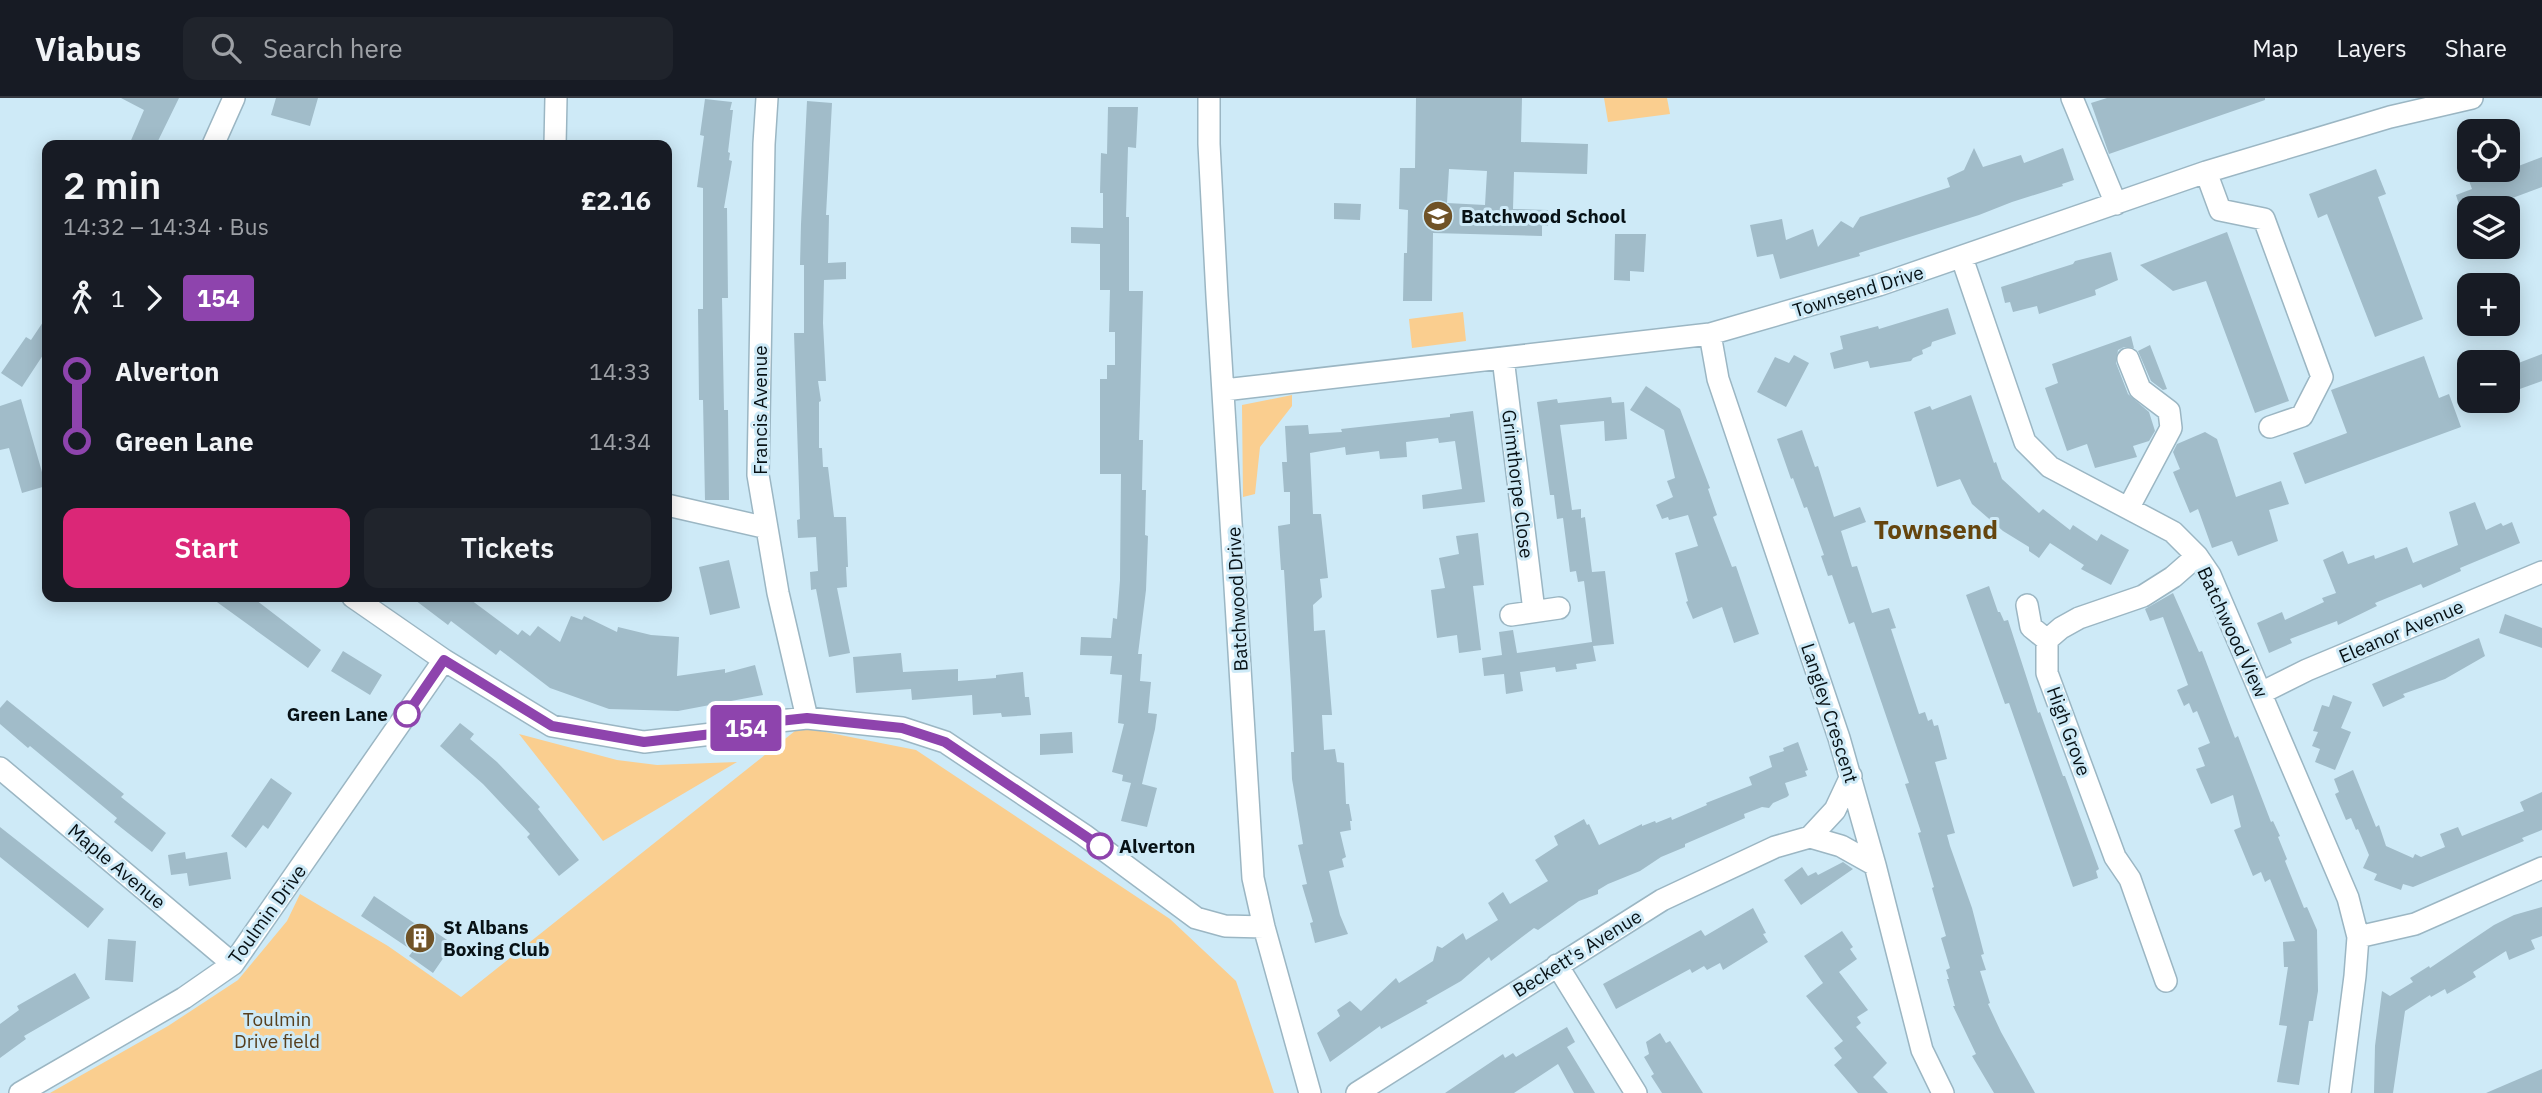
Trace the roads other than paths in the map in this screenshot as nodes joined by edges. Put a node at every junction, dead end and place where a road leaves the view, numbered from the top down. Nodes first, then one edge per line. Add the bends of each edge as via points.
1 (234, 98) edge
2 (556, 98) edge
3 (767, 98) edge
4 (1209, 98) edge
5 (2072, 98) edge
6 (2472, 98) edge
7 (215, 140) edge
8 (555, 140) edge
9 (2206, 172) junction
10 (2116, 204) junction
11 (1962, 258) junction
12 (1710, 334) junction
13 (1503, 358) junction
14 (2128, 359) dead end
15 (1224, 390) junction
16 (2270, 427) dead end
17 (672, 506) edge
18 (2129, 507) junction
19 (767, 528) junction
20 (2197, 556) junction
21 (2542, 572) edge
22 (360, 602) edge
23 (2027, 605) dead end
24 (1559, 608) dead end
25 (1534, 611) junction
26 (1511, 615) dead end
27 (2047, 640) junction
28 (444, 660) junction
29 (2261, 693) junction
30 (807, 718) junction
31 (0, 768) edge
32 (1851, 776) junction
33 (1810, 838) junction
34 (1875, 865) junction
35 (2542, 868) edge
36 (1264, 927) junction
37 (2358, 937) junction
38 (233, 964) junction
39 (1557, 965) junction
40 (2166, 981) dead end
41 (20, 1093) edge
42 (1310, 1093) edge
43 (1357, 1093) edge
44 (1636, 1093) edge
45 (1943, 1093) edge
46 (2340, 1093) edge

1 - 7 street
2 - 8 street
3 - 19 street, Francis Avenue via 758,475
4 - 15 street, Batchwood Drive
5 - 10 street
6 - 9 street, Townsend Drive via 2390,117
9 - 10 street, Townsend Drive
9 - 16 street via 2220,210 2264,219 2322,377 2302,416
10 - 11 street, Townsend Drive
11 - 12 street, Townsend Drive
11 - 18 street, Batchwood View via 2025,442 2050,467
12 - 13 street, Townsend Drive
12 - 32 street, Langley Crescent via 1718,379
13 - 15 street, Townsend Drive
13 - 25 street, Grimthorpe Close
14 - 18 street via 2140,389 2169,411 2171,428
15 - 36 street, Batchwood Drive via 1254,878
17 - 19 street
18 - 20 street, Batchwood View via 2173,532
19 - 30 street, Francis Avenue
20 - 27 street via 2143,596 2079,618
20 - 29 street, Batchwood View via 2210,575
21 - 29 street, Eleanor Avenue
22 - 28 street
23 - 27 street via 2031,627
24 - 25 street
25 - 26 street
27 - 40 street, High Grove via 2047,673
28 - 30 street via 552,726 644,742
28 - 38 street, Toulmin Drive
29 - 37 street, Batchwood View via 2348,898
30 - 36 street via 902,728 945,742 1084,835 1196,918 1225,926
31 - 38 street, Maple Avenue
32 - 33 street via 1835,810
32 - 34 street, Langley Crescent
33 - 34 street via 1841,846
33 - 39 street, Beckett's Avenue via 1775,847 1662,900
34 - 45 street, Langley Crescent via 1922,1050
35 - 37 street via 2415,924
36 - 42 street, Batchwood Drive
37 - 46 street, Batchwood View
38 - 41 street, Toulmin Drive via 184,998
39 - 43 street, Beckett's Avenue
39 - 44 street

